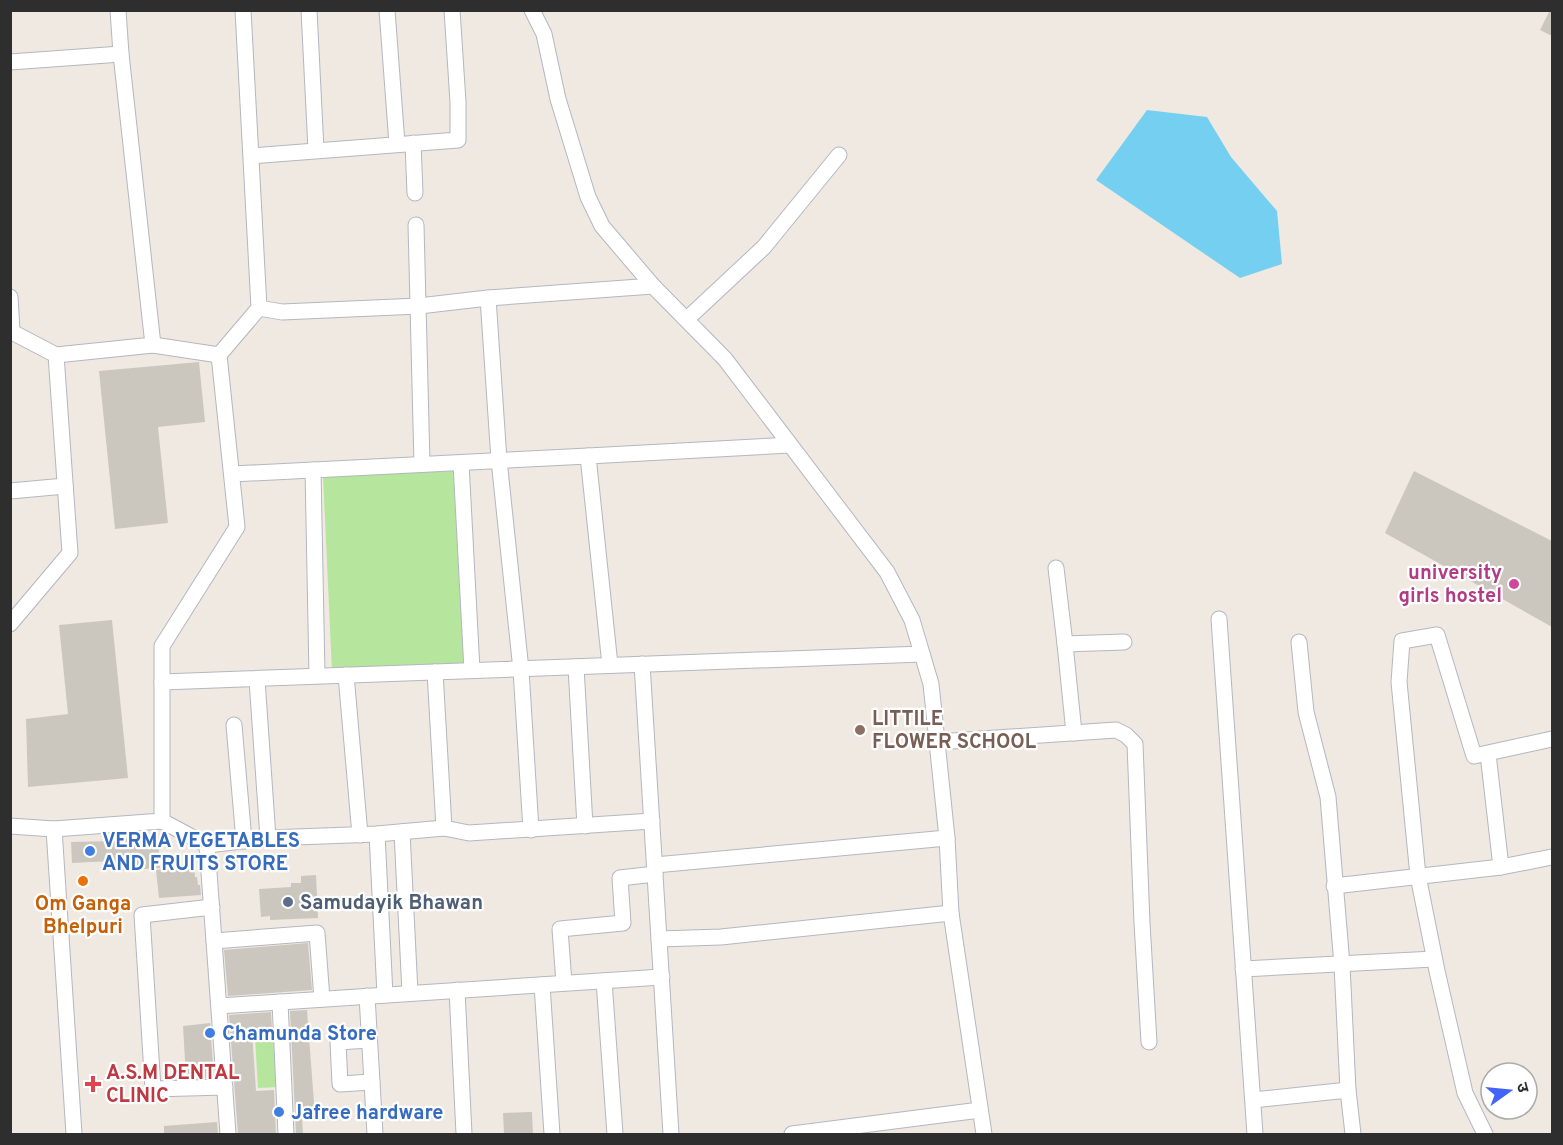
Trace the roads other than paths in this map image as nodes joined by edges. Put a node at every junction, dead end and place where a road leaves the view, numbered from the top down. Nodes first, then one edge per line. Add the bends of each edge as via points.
1 (118, 10) edge
2 (243, 10) edge
3 (309, 10) edge
4 (387, 10) edge
5 (452, 10) edge
6 (532, 10) edge
7 (121, 54) junction
8 (10, 62) edge
9 (413, 142) junction
10 (397, 144) junction
11 (316, 150) junction
12 (839, 155) dead end
13 (252, 156) junction
14 (415, 193) dead end
15 (416, 225) dead end
16 (653, 286) junction
17 (10, 297) edge
18 (488, 298) junction
19 (419, 306) junction
20 (259, 308) junction
21 (687, 319) junction
22 (11, 330) edge
23 (153, 345) junction
24 (56, 355) junction
25 (219, 355) junction
26 (790, 445) junction
27 (588, 456) junction
28 (499, 460) junction
29 (461, 463) junction
30 (422, 464) junction
31 (313, 470) junction
32 (232, 474) junction
33 (65, 486) junction
34 (10, 491) edge
35 (1056, 568) dead end
36 (1219, 619) dead end
37 (10, 624) edge
38 (1124, 642) dead end
39 (1299, 642) dead end
40 (1065, 644) junction
41 (922, 654) junction
42 (642, 664) junction
43 (610, 666) junction
44 (576, 667) junction
45 (471, 670) junction
46 (521, 670) junction
47 (435, 672) junction
48 (317, 675) junction
49 (346, 675) junction
50 (257, 680) junction
51 (162, 682) junction
52 (234, 724) dead end
53 (1074, 733) junction
54 (1552, 739) edge
55 (937, 742) junction
56 (1488, 754) junction
57 (162, 821) junction
58 (652, 821) junction
59 (10, 826) edge
60 (585, 826) junction
61 (444, 828) junction
62 (54, 829) junction
63 (531, 830) junction
64 (402, 832) junction
65 (377, 834) junction
66 (360, 835) junction
67 (268, 838) junction
68 (946, 838) junction
69 (244, 841) junction
70 (207, 845) junction
71 (1552, 858) edge
72 (1501, 867) junction
73 (655, 869) junction
74 (1418, 876) junction
75 (1334, 885) junction
76 (212, 907) junction
77 (951, 914) junction
78 (659, 939) junction
79 (214, 941) junction
80 (1434, 959) junction
81 (1342, 965) junction
82 (1243, 969) junction
83 (662, 977) junction
84 (604, 981) junction
85 (564, 983) junction
86 (542, 985) junction
87 (458, 990) junction
88 (410, 993) junction
89 (385, 995) junction
90 (367, 996) junction
91 (322, 999) junction
92 (280, 1002) junction
93 (219, 1006) junction
94 (369, 1040) junction
95 (1149, 1042) dead end
96 (372, 1082) junction
97 (225, 1087) junction
98 (1348, 1090) junction
99 (1253, 1100) junction
100 (980, 1110) junction
101 (74, 1134) edge
102 (228, 1134) edge
103 (286, 1134) edge
104 (375, 1134) edge
105 (464, 1134) edge
106 (552, 1134) edge
107 (615, 1134) edge
108 (671, 1134) edge
109 (792, 1134) edge
110 (984, 1134) edge
111 (1255, 1134) edge
112 (1353, 1134) edge
113 (1485, 1134) edge

1 - 7 street
2 - 13 street
3 - 11 street
4 - 10 street
5 - 9 street via 458,140
6 - 16 street via 544,34 558,99 588,197 602,226
7 - 8 street
7 - 23 street
9 - 10 street
9 - 14 street
10 - 11 street
11 - 13 street
12 - 21 street via 764,247
13 - 20 street
15 - 19 street
16 - 18 street
16 - 21 street
17 - 22 street
18 - 19 street
18 - 28 street
19 - 20 street via 282,312
19 - 30 street
20 - 25 street
21 - 26 street via 725,359
22 - 24 street
23 - 24 street
23 - 25 street
24 - 33 street
25 - 32 street
26 - 27 street
26 - 41 street via 887,572 912,620
27 - 28 street
27 - 43 street
28 - 29 street
28 - 46 street
29 - 30 street
29 - 45 street
30 - 31 street
31 - 32 street
31 - 48 street
32 - 51 street via 237,527 162,645
33 - 34 street
33 - 37 street via 70,553
35 - 40 street
36 - 82 street
38 - 40 street
39 - 75 street via 1306,712 1328,797
40 - 53 street
41 - 42 street
41 - 55 street via 931,684
42 - 43 street
42 - 58 street
43 - 44 street
44 - 46 street
44 - 60 street
45 - 46 street
45 - 47 street
46 - 63 street
47 - 49 street
47 - 61 street
48 - 49 street
48 - 50 street
49 - 66 street
50 - 51 street
50 - 67 street
51 - 57 street
52 - 69 street
53 - 55 street
53 - 95 street via 1116,730 1135,744
54 - 56 street
55 - 68 street
56 - 72 street
56 - 74 street via 1474,756 1437,635 1402,641 1399,682
57 - 62 street
57 - 70 street
58 - 60 street
58 - 73 street
59 - 62 street
60 - 63 street
61 - 63 street via 469,833
61 - 64 street
62 - 101 street
64 - 65 street
64 - 88 street
65 - 66 street
65 - 89 street
66 - 67 street
67 - 69 street
68 - 73 street
68 - 77 street
69 - 70 street
70 - 76 street
71 - 72 street
72 - 74 street
73 - 78 street
73 - 85 street via 620,878 623,923 560,929
74 - 75 street
74 - 80 street
75 - 81 street
76 - 79 street
76 - 97 street via 142,915 153,1089
77 - 78 street via 722,937
77 - 100 street
78 - 83 street
79 - 91 street via 317,933
79 - 93 street
80 - 81 street
80 - 113 street via 1465,1093
81 - 82 street
81 - 98 street
82 - 99 street
83 - 84 street
83 - 108 street
84 - 85 street
84 - 107 street
85 - 86 street
86 - 87 street
86 - 106 street
87 - 88 street
87 - 105 street
88 - 89 street
89 - 90 street
90 - 91 street
90 - 94 street
91 - 92 street
92 - 93 street
92 - 103 street
93 - 97 street
94 - 96 street
94 - 96 street via 338,1042 340,1084
96 - 104 street
97 - 102 street
98 - 99 street
98 - 112 street
99 - 111 street
100 - 109 street
100 - 110 street

